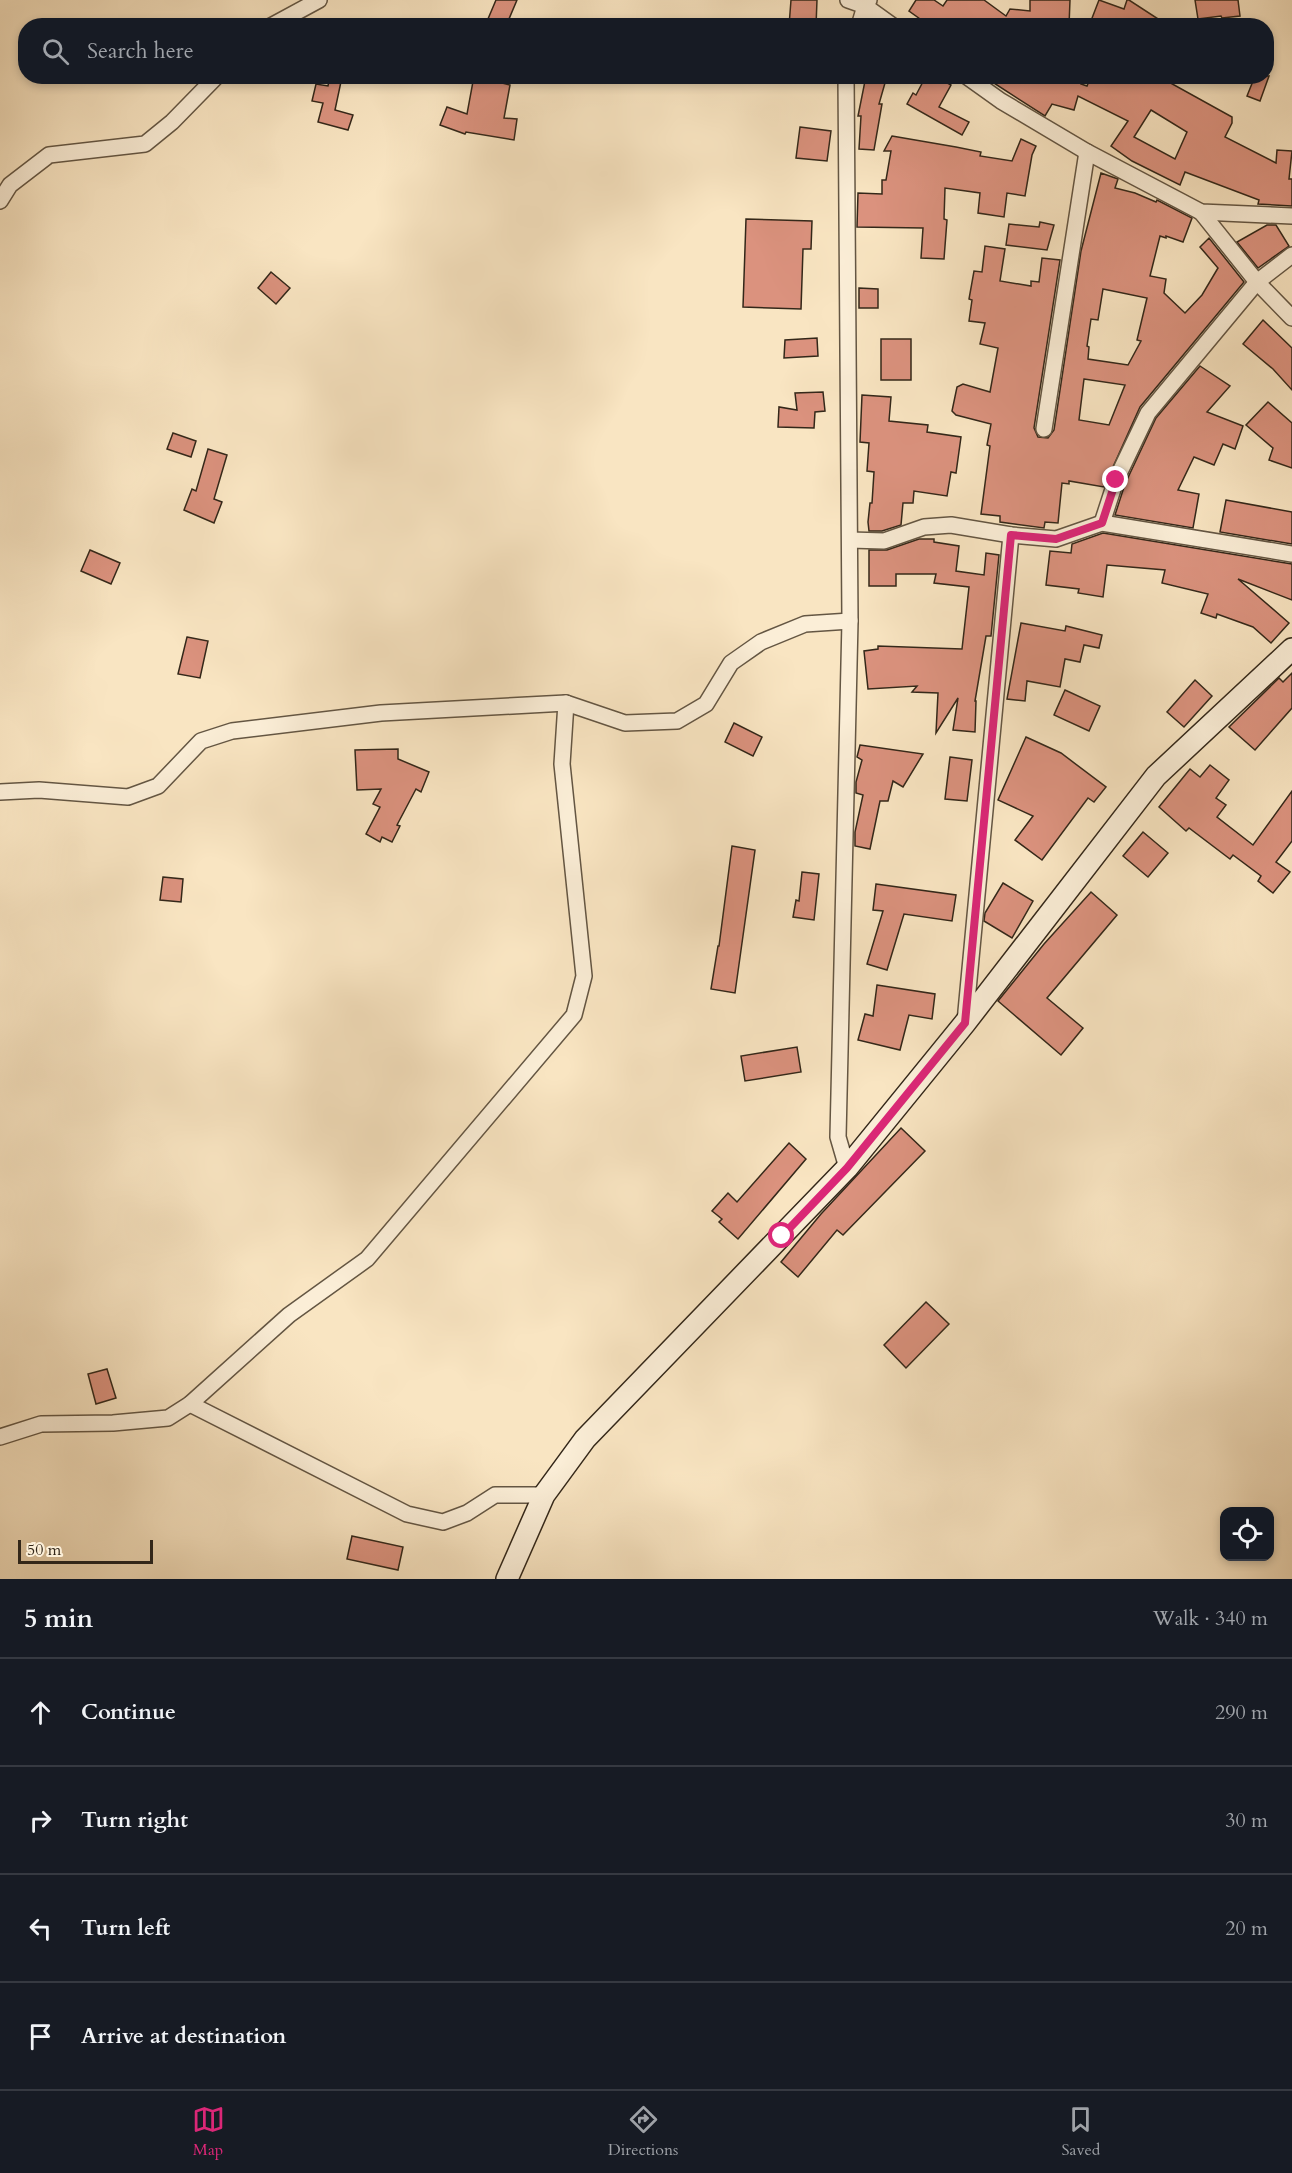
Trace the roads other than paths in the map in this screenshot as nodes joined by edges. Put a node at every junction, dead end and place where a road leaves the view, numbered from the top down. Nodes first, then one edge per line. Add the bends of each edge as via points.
1 (319, 0) edge
2 (848, 0) edge
3 (867, 3) edge
4 (286, 18) edge
5 (862, 18) edge
6 (884, 18) edge
7 (209, 84) edge
8 (846, 84) edge
9 (977, 84) edge
10 (1087, 152) junction
11 (0, 201) edge
12 (1201, 212) junction
13 (1292, 216) edge
14 (1292, 255) edge
15 (1257, 282) junction
16 (1292, 318) edge
17 (1044, 429) dead end
18 (1102, 523) junction
19 (1011, 535) junction
20 (850, 540) junction
21 (1292, 554) edge
22 (850, 621) junction
23 (1292, 649) edge
24 (566, 703) junction
25 (0, 792) edge
26 (965, 1023) junction
27 (847, 1168) junction
28 (190, 1404) junction
29 (0, 1437) edge
30 (544, 1495) junction
31 (507, 1579) edge

1 - 4 street
2 - 3 street
3 - 5 street
3 - 6 street
7 - 11 street via 145,144 49,155 10,185
8 - 20 street
9 - 10 street
10 - 12 street
10 - 17 street
12 - 13 street
12 - 15 street
14 - 15 street
15 - 16 street
15 - 18 street via 1148,413 1116,480
18 - 19 street via 1056,539
18 - 21 street
19 - 20 street via 951,525 924,527 884,541
19 - 26 street
20 - 22 street
22 - 24 street via 805,624 761,642 731,663 706,704 677,721 625,723
22 - 27 street via 838,1137
23 - 26 street via 1155,776
24 - 25 street via 381,713 232,731 201,741 158,786 128,796 39,789
24 - 28 street via 562,764 584,976 574,1015 367,1259 289,1316
26 - 27 street
27 - 30 street via 585,1439
28 - 29 street via 168,1418 41,1424
28 - 30 street via 406,1514 443,1522 468,1513 495,1495
30 - 31 street

